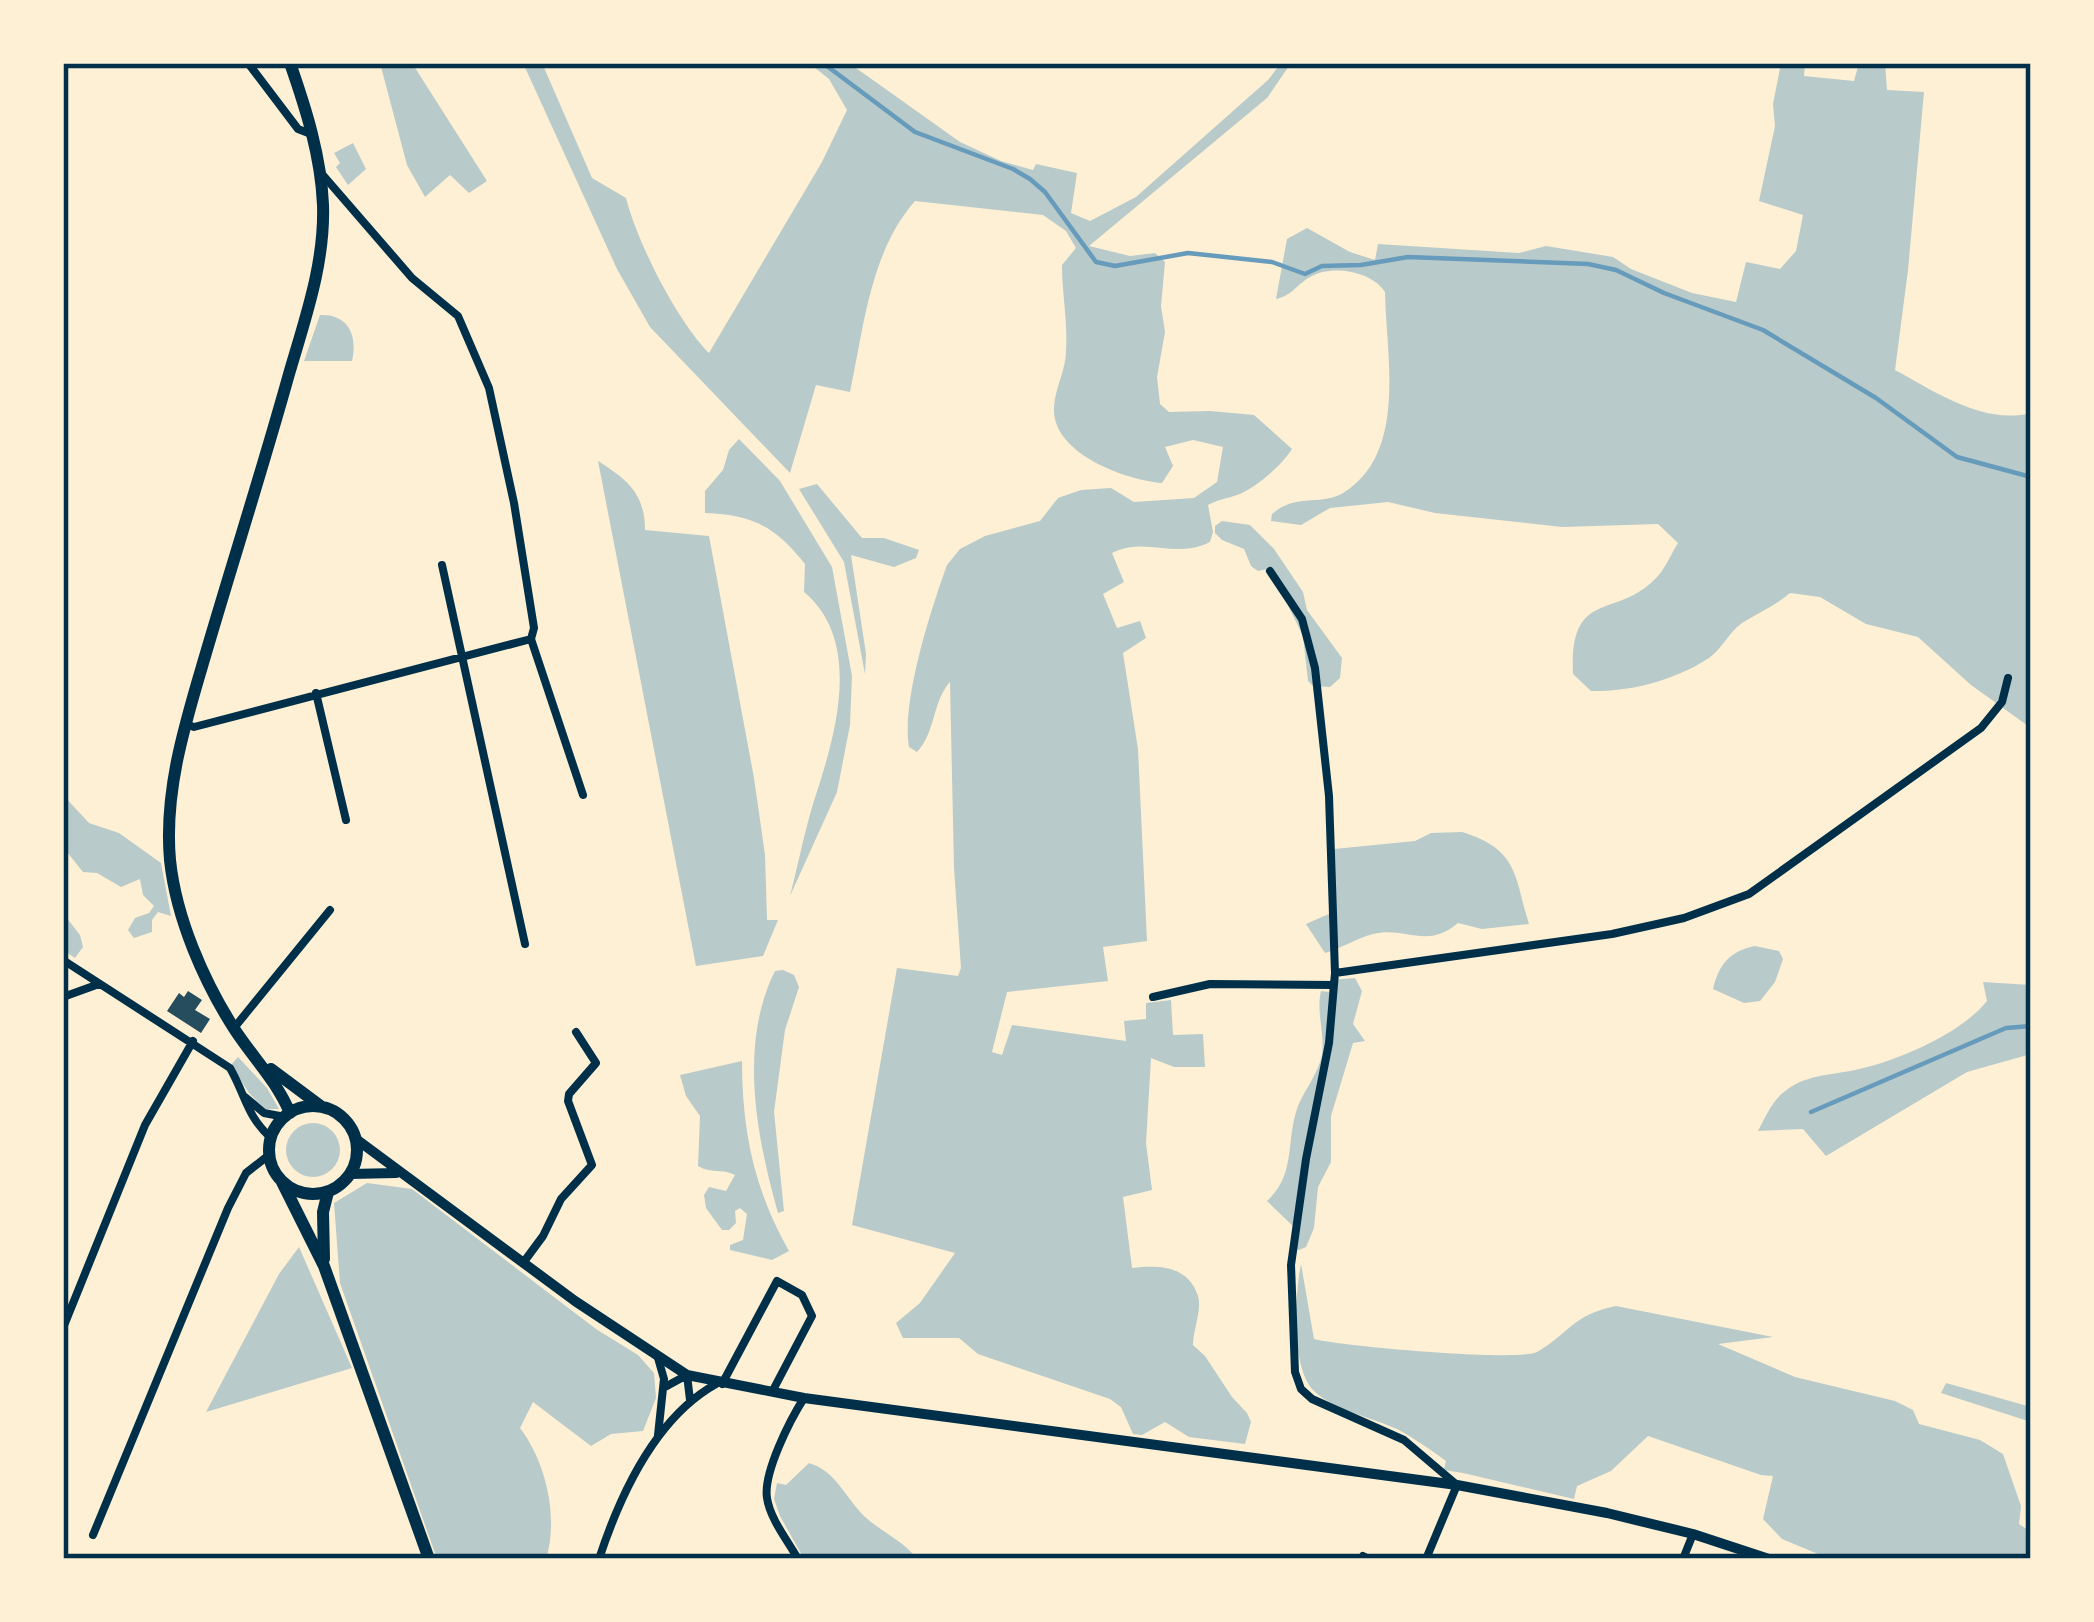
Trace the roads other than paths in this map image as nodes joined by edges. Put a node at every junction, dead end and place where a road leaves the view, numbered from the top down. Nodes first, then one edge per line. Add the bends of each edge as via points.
1 (248, 63) edge
2 (290, 63) edge
3 (312, 135) junction
4 (321, 172) junction
5 (442, 565) dead end
6 (1270, 571) dead end
7 (531, 639) junction
8 (460, 655) junction
9 (2008, 678) dead end
10 (316, 693) junction
11 (185, 724) junction
12 (583, 795) dead end
13 (346, 820) dead end
14 (330, 910) dead end
15 (525, 944) dead end
16 (63, 961) edge
17 (1335, 973) junction
18 (101, 983) junction
19 (1334, 985) junction
20 (63, 997) edge
21 (1154, 997) dead end
22 (233, 1028) junction
23 (576, 1032) dead end
24 (193, 1041) junction
25 (263, 1064) junction
26 (244, 1096) junction
27 (323, 1108) junction
28 (288, 1115) junction
29 (271, 1138) junction
30 (356, 1139) junction
31 (269, 1155) junction
32 (399, 1173) junction
33 (350, 1174) junction
34 (282, 1182) junction
35 (328, 1192) junction
36 (523, 1263) junction
37 (324, 1266) junction
38 (63, 1328) edge
39 (658, 1358) junction
40 (687, 1376) junction
41 (719, 1384) junction
42 (664, 1388) junction
43 (771, 1393) junction
44 (804, 1399) junction
45 (690, 1401) junction
46 (657, 1436) junction
47 (1457, 1485) junction
48 (1693, 1534) junction
49 (93, 1535) dead end
50 (429, 1559) edge
51 (599, 1559) edge
52 (798, 1559) edge
53 (1426, 1559) edge
54 (1683, 1559) edge
55 (1769, 1559) edge

1 - 3 street
2 - 3 main road
3 - 4 main road
4 - 7 street via 412,278 458,316 489,388
4 - 11 main road via 319,263
5 - 8 street
6 - 17 street via 1302,619 1315,668
7 - 8 street
7 - 12 street
8 - 10 street
8 - 15 street
9 - 17 street via 2002,702 1981,728 1749,894 1612,934
10 - 11 street
10 - 13 street
11 - 22 main road via 170,862 188,931
14 - 22 street
16 - 18 street
17 - 19 street
18 - 20 street
18 - 24 street
19 - 21 street via 1210,984
19 - 47 street via 1292,1265 1295,1372 1312,1399 1404,1440
22 - 25 main road
23 - 36 street via 596,1063 568,1101 592,1165
24 - 26 street via 230,1068
24 - 38 street via 145,1125
25 - 27 main road
25 - 28 main road
26 - 28 street via 264,1113
26 - 29 street via 248,1114
27 - 28 main road
27 - 30 main road via 342,1117
28 - 29 main road
29 - 31 main road
30 - 32 street
30 - 33 main road
31 - 34 main road
31 - 49 street via 246,1173 228,1208
32 - 33 street
32 - 36 street
33 - 35 main road
34 - 35 main road via 304,1193
34 - 37 main road
35 - 37 main road
36 - 39 street
37 - 50 main road
39 - 40 street
39 - 42 street
40 - 41 street
40 - 42 street
40 - 45 street
41 - 43 street
41 - 43 street via 777,1281 802,1295 812,1316
41 - 45 street
42 - 46 street
43 - 44 street
44 - 47 street
44 - 52 street via 767,1483 773,1515
45 - 46 street
46 - 51 street
47 - 48 street
47 - 53 street
48 - 54 street
48 - 55 street

